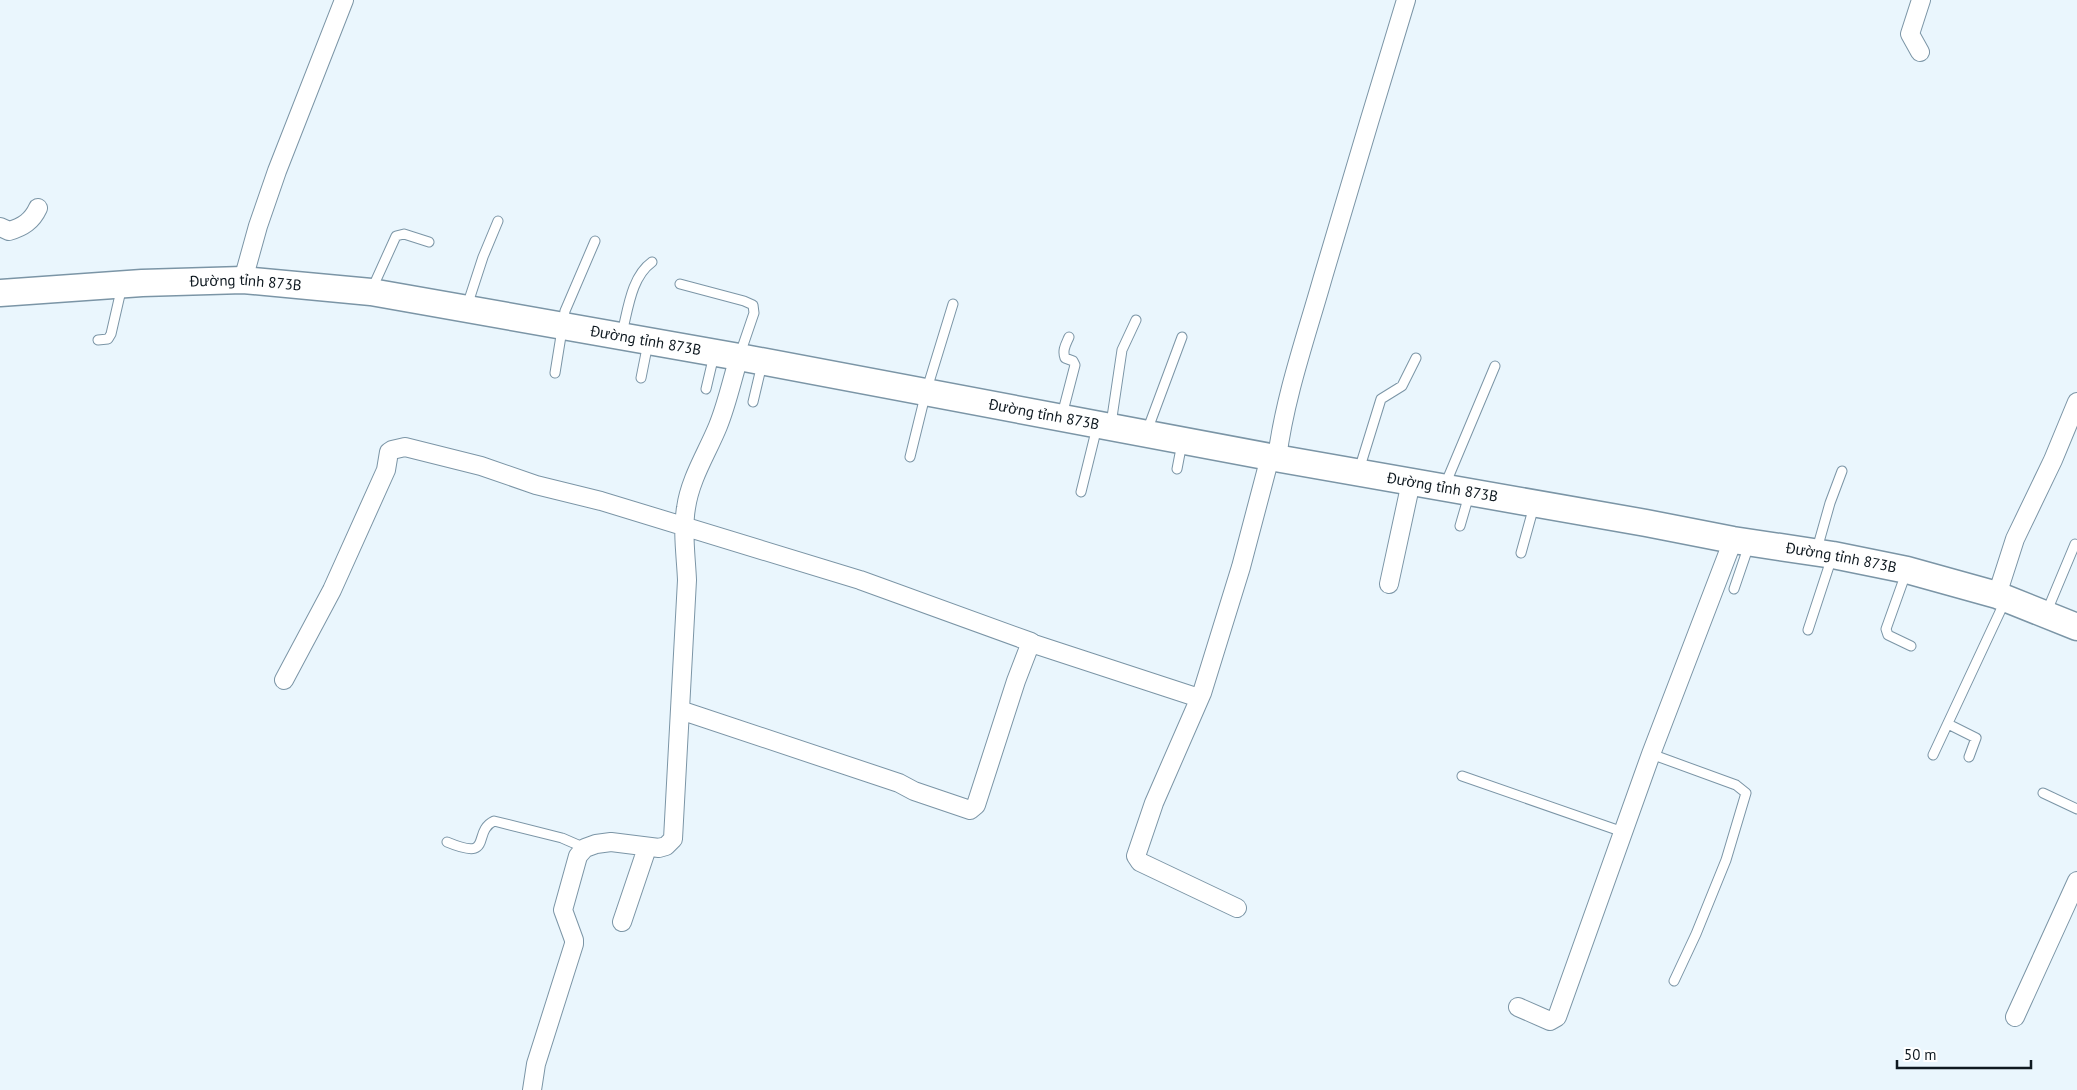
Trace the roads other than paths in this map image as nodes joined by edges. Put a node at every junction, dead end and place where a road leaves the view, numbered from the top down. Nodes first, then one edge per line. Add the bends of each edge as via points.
1 (344, 0) edge
2 (1406, 0) edge
3 (1921, 0) edge
4 (1920, 52) dead end
5 (38, 208) dead end
6 (498, 221) dead end
7 (0, 227) edge
8 (595, 241) dead end
9 (429, 242) dead end
10 (652, 262) dead end
11 (243, 280) junction
12 (123, 284) junction
13 (680, 284) dead end
14 (371, 292) junction
15 (0, 293) edge
16 (953, 304) dead end
17 (466, 309) junction
18 (1136, 320) dead end
19 (561, 325) junction
20 (621, 336) junction
21 (1069, 337) dead end
22 (1182, 337) dead end
23 (98, 340) dead end
24 (649, 341) junction
25 (739, 357) junction
26 (1416, 358) dead end
27 (1495, 366) dead end
28 (554, 373) dead end
29 (642, 378) dead end
30 (706, 389) dead end
31 (926, 392) junction
32 (753, 402) dead end
33 (2077, 402) edge
34 (1062, 418) junction
35 (1104, 426) junction
36 (1146, 434) junction
37 (1183, 441) junction
38 (1273, 457) junction
39 (910, 458) dead end
40 (1177, 469) dead end
41 (1842, 471) dead end
42 (1358, 472) junction
43 (1411, 482) junction
44 (1444, 487) junction
45 (1081, 492) dead end
46 (1469, 492) junction
47 (1535, 504) junction
48 (1460, 526) dead end
49 (684, 527) junction
50 (1741, 542) junction
51 (2075, 544) dead end
52 (1521, 553) dead end
53 (1825, 553) junction
54 (1907, 570) junction
55 (1389, 584) dead end
56 (2003, 588) junction
57 (1734, 589) dead end
58 (2046, 614) junction
59 (2077, 626) edge
60 (1808, 630) dead end
61 (1031, 643) junction
62 (1911, 646) dead end
63 (284, 680) dead end
64 (1199, 698) junction
65 (680, 710) junction
66 (1948, 724) junction
67 (1651, 754) junction
68 (1933, 755) dead end
69 (1969, 757) dead end
70 (1462, 776) dead end
71 (2043, 793) dead end
72 (2077, 808) edge
73 (1623, 832) junction
74 (447, 842) dead end
75 (585, 848) junction
76 (647, 848) junction
77 (2077, 881) edge
78 (1237, 908) dead end
79 (622, 922) dead end
80 (1674, 981) dead end
81 (1518, 1007) dead end
82 (2015, 1017) dead end
83 (532, 1090) edge

1 - 11 street via 277,171
2 - 38 street via 1352,176
3 - 4 street via 1910,34
5 - 7 street via 34,217 24,225 10,231
6 - 17 lane
8 - 19 lane
9 - 14 lane via 404,234 396,236
10 - 20 lane via 635,285
11 - 12 main road, Đường tỉnh 873B
11 - 14 main road, Đường tỉnh 873B
12 - 15 main road, Đường tỉnh 873B
12 - 23 lane via 111,334
13 - 25 lane via 753,305 754,313
14 - 17 main road, Đường tỉnh 873B
16 - 31 lane
17 - 19 main road, Đường tỉnh 873B
18 - 35 lane via 1122,350
19 - 20 main road, Đường tỉnh 873B
19 - 28 lane
20 - 24 main road, Đường tỉnh 873B
21 - 34 lane via 1063,351 1065,358 1074,361 1075,365
22 - 36 lane
24 - 25 main road, Đường tỉnh 873B
24 - 29 lane
25 - 30 lane
25 - 31 main road, Đường tỉnh 873B
25 - 32 lane
25 - 49 street via 719,424 689,492
26 - 42 lane via 1402,386 1381,400
27 - 44 lane
31 - 34 main road, Đường tỉnh 873B
31 - 39 lane
33 - 56 street via 2015,538
34 - 35 main road, Đường tỉnh 873B
35 - 36 main road, Đường tỉnh 873B
35 - 45 lane
36 - 37 main road, Đường tỉnh 873B
37 - 38 main road, Đường tỉnh 873B
37 - 40 lane
38 - 42 main road, Đường tỉnh 873B
38 - 64 street
41 - 53 lane via 1830,503
42 - 43 main road, Đường tỉnh 873B
43 - 44 main road, Đường tỉnh 873B
43 - 55 street
44 - 46 main road, Đường tỉnh 873B
46 - 47 main road, Đường tỉnh 873B
46 - 48 lane
47 - 50 main road, Đường tỉnh 873B
47 - 52 lane
49 - 61 street via 860,580
49 - 63 street via 481,466 405,447 392,450 332,590
49 - 65 street via 687,580
50 - 53 main road, Đường tỉnh 873B
50 - 57 lane
50 - 67 street
51 - 58 lane
53 - 54 main road, Đường tỉnh 873B
53 - 60 lane
54 - 56 main road, Đường tỉnh 873B
54 - 62 lane via 1886,629 1888,636
56 - 58 main road, Đường tỉnh 873B
56 - 66 lane
58 - 59 main road, Đường tỉnh 873B
61 - 64 street
61 - 65 street via 976,805 970,810 891,780
64 - 78 street via 1154,802 1136,856 1140,862
65 - 76 street via 673,839 666,846
66 - 68 lane
66 - 69 lane via 1976,738
67 - 73 street
67 - 80 lane via 1736,785 1746,793 1726,860
70 - 73 lane
71 - 72 lane
73 - 81 street via 1557,1017 1550,1021
74 - 75 lane via 472,849 494,821 562,838
75 - 76 street via 611,842
75 - 83 street via 578,856 563,910 574,944 536,1064
76 - 79 street
77 - 82 street

